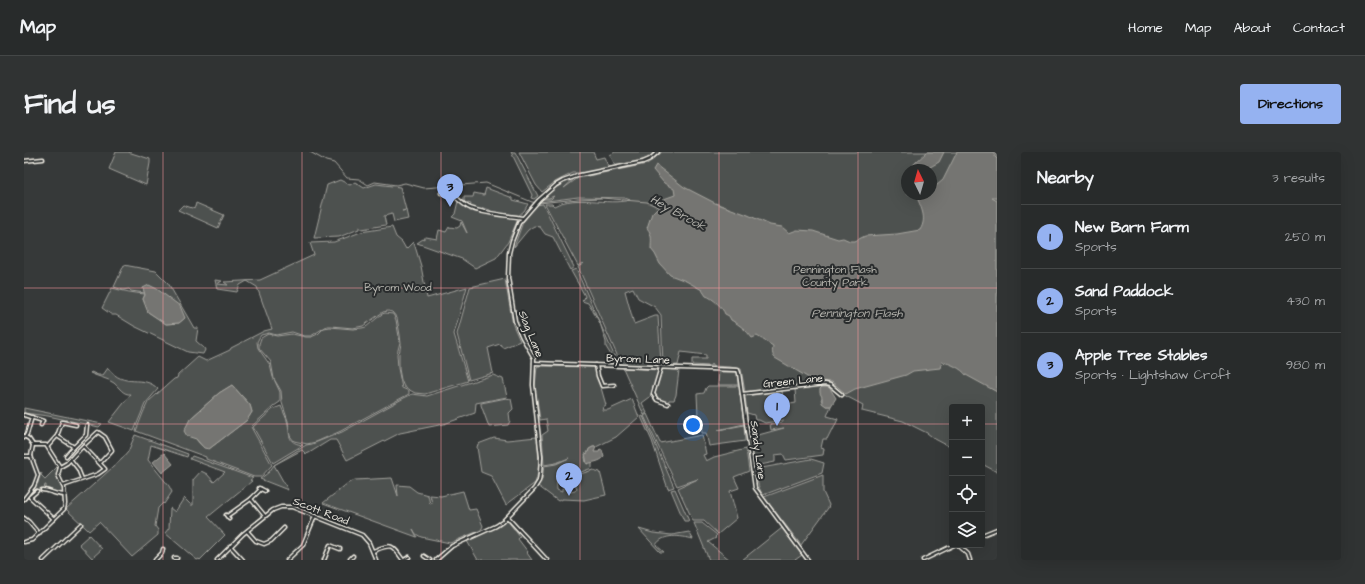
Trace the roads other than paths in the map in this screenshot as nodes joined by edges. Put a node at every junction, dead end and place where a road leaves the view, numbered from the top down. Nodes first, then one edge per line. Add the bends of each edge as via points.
1 (658, 152) edge
2 (43, 159) dead end
3 (24, 161) edge
4 (441, 193) dead end
5 (523, 218) junction
6 (534, 363) junction
7 (596, 365) junction
8 (661, 367) junction
9 (739, 373) joint
10 (614, 385) dead end
11 (742, 394) junction
12 (842, 395) dead end
13 (668, 404) dead end
14 (24, 415) edge
15 (32, 417) junction
16 (76, 425) dead end
17 (87, 425) dead end
18 (41, 426) dead end
19 (96, 429) dead end
20 (98, 432) junction
21 (57, 436) junction
22 (25, 437) edge
23 (33, 445) junction
24 (48, 446) junction
25 (83, 446) junction
26 (74, 447) junction
27 (24, 456) edge
28 (31, 456) junction
29 (66, 456) dead end
30 (71, 460) junction
31 (100, 463) junction
32 (60, 467) junction
33 (82, 479) junction
34 (63, 486) junction
35 (44, 489) dead end
36 (265, 490) dead end
37 (37, 491) dead end
38 (65, 495) junction
39 (24, 499) edge
40 (251, 499) junction
41 (26, 515) dead end
42 (265, 516) junction
43 (315, 516) junction
44 (24, 518) edge
45 (506, 518) junction
46 (54, 519) junction
47 (229, 519) dead end
48 (81, 524) dead end
49 (284, 528) dead end
50 (997, 529) edge
51 (247, 531) junction
52 (985, 533) edge
53 (38, 534) junction
54 (24, 542) edge
55 (230, 546) junction
56 (949, 547) edge
57 (163, 548) dead end
58 (961, 548) edge
59 (340, 549) dead end
60 (373, 551) junction
61 (409, 556) dead end
62 (424, 556) dead end
63 (352, 558) edge
64 (43, 560) edge
65 (155, 560) edge
66 (216, 560) edge
67 (243, 560) edge
68 (287, 560) edge
69 (324, 560) edge
70 (354, 560) edge
71 (376, 560) edge
72 (404, 560) edge
73 (430, 560) edge
74 (436, 560) edge
75 (547, 560) edge
76 (808, 560) edge
77 (923, 560) edge
78 (970, 560) edge

1 - 5 street, Slag Lane via 643,162 570,178 556,185
2 - 3 street
4 - 5 street via 448,193 476,210
5 - 6 street, Slag Lane via 512,241 508,278 515,321 534,358
6 - 7 street, Byrom Lane
6 - 45 street, Slag Lane via 533,385 540,444 539,481
7 - 8 street, Byrom Lane
7 - 10 street via 602,386
8 - 9 street, Byrom Lane via 736,370
8 - 13 street via 653,394 657,400
9 - 11 street, Sandy Lane
11 - 12 street, Green Lane via 825,384
11 - 76 street, Sandy Lane via 755,488
14 - 15 street
15 - 18 street via 43,421
15 - 22 street
16 - 21 street via 62,422
17 - 26 street via 86,435
19 - 20 street
20 - 25 street
20 - 31 street via 105,437 112,450
21 - 24 street
21 - 26 street
22 - 23 street
23 - 24 street
23 - 28 street
24 - 32 street
25 - 30 street
25 - 31 street
26 - 29 street
27 - 28 street
28 - 39 street via 38,477
30 - 32 street
30 - 33 street
31 - 33 street via 104,470
32 - 34 street via 59,477
33 - 34 street
34 - 38 street
35 - 38 street
36 - 40 street via 260,489
37 - 46 street via 30,497
38 - 46 street via 64,509
40 - 42 street
40 - 47 street via 227,515
41 - 44 street
42 - 43 street, Scott Road via 276,508 286,506
42 - 51 street, Scott Road
43 - 60 street, Scott Road via 362,535
43 - 68 street via 303,545
44 - 53 street
45 - 74 street, Slag Lane via 496,526 452,546
45 - 75 street
46 - 53 street
48 - 64 street
49 - 51 street via 271,541 264,544 258,543
50 - 52 street
51 - 55 street, Scott Road
53 - 54 street via 32,540
55 - 66 street, Scott Road
55 - 67 street
56 - 77 street
57 - 65 street
58 - 78 street
59 - 69 street via 330,545
60 - 71 street, Scott Road
60 - 72 street via 391,546
61 - 72 street
62 - 73 street
63 - 70 street

